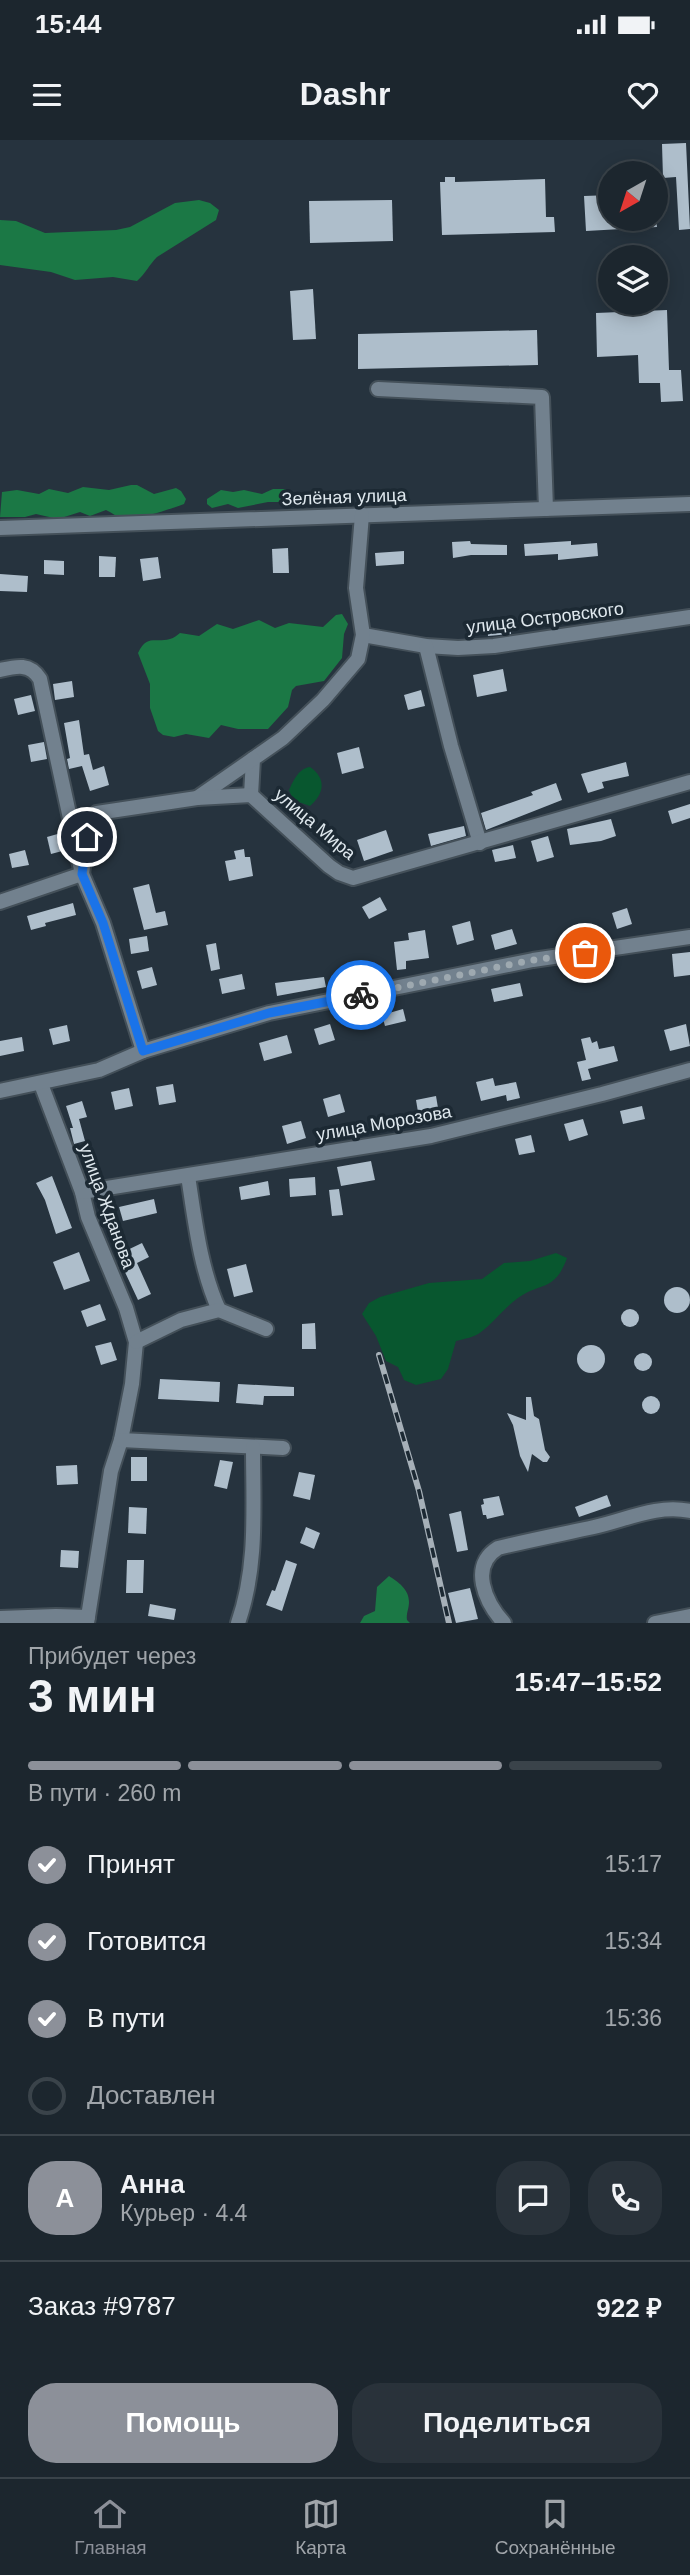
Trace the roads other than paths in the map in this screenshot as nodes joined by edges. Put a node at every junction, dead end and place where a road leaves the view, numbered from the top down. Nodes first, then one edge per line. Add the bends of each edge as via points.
1 (378, 389) dead end
2 (690, 504) edge
3 (546, 509) junction
4 (362, 516) junction
5 (0, 528) edge
6 (690, 617) edge
7 (363, 635) junction
8 (426, 646) junction
9 (0, 670) edge
10 (253, 759) junction
11 (690, 782) edge
12 (251, 795) junction
13 (197, 798) junction
14 (68, 810) junction
15 (97, 814) junction
16 (480, 843) junction
17 (82, 874) junction
18 (0, 902) edge
19 (690, 937) edge
20 (143, 1051) junction
21 (690, 1070) edge
22 (41, 1084) junction
23 (0, 1091) edge
24 (188, 1176) junction
25 (82, 1192) junction
26 (219, 1310) junction
27 (266, 1329) dead end
28 (136, 1342) junction
29 (121, 1440) junction
30 (253, 1447) junction
31 (283, 1448) dead end
32 (690, 1511) edge
33 (690, 1616) edge
34 (0, 1618) edge
35 (87, 1620) edge
36 (238, 1623) edge
37 (504, 1623) edge
38 (655, 1623) edge

1 - 3 street via 542,397
2 - 3 street, Зелёная улица
3 - 4 street, Зелёная улица
4 - 5 street, Зелёная улица
4 - 7 street via 356,587
6 - 8 street, улица Островского via 494,646
7 - 8 street, улица Островского
7 - 10 street via 358,659 323,700
8 - 16 street
9 - 14 street via 24,666 40,679
10 - 12 street
10 - 13 street
11 - 16 street, улица Мира
12 - 13 street, улица Мира
12 - 16 street, улица Мира via 329,866 353,878
13 - 15 street, улица Мира
14 - 15 street, улица Мира via 82,818
14 - 17 street
15 - 17 street via 87,837
17 - 18 street
17 - 20 street via 103,923
19 - 20 street via 533,960 269,1013
20 - 22 street via 99,1070
21 - 24 street, улица Морозова via 430,1136
22 - 23 street
22 - 25 street, улица Жданова
24 - 25 street, улица Морозова
24 - 26 street via 203,1266
25 - 28 street, улица Жданова
26 - 27 street
26 - 28 street via 181,1320
28 - 29 street, улица Жданова
29 - 30 street
29 - 35 street, улица Жданова via 111,1471
30 - 31 street
30 - 36 street via 253,1555 248,1594
32 - 37 street via 660,1510 489,1553 481,1580 494,1612
33 - 38 street
34 - 35 street

